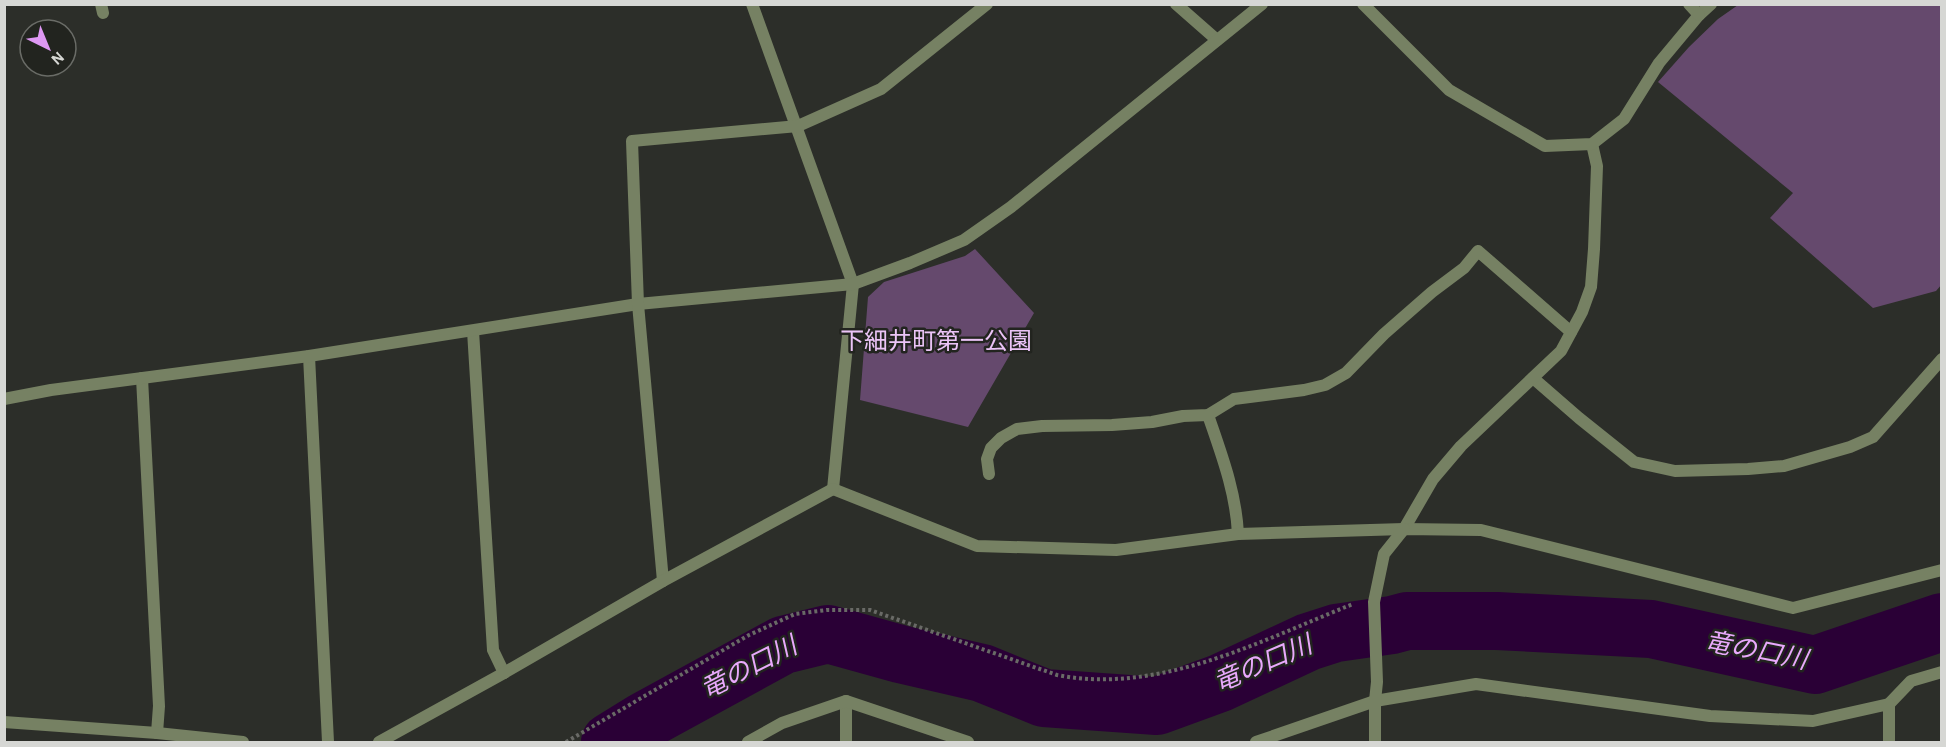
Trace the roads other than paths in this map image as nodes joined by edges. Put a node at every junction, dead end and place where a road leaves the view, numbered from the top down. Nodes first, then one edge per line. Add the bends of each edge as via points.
1 (752, 4) edge
2 (987, 4) edge
3 (1176, 4) edge
4 (1262, 4) edge
5 (1363, 4) edge
6 (1689, 4) edge
7 (1711, 4) edge
8 (1699, 15) junction
9 (1217, 40) junction
10 (798, 126) junction
11 (1592, 144) junction
12 (853, 284) junction
13 (638, 304) junction
14 (473, 331) junction
15 (1571, 332) junction
16 (309, 356) junction
17 (1941, 359) edge
18 (142, 378) junction
19 (1533, 378) junction
20 (4, 399) edge
21 (1208, 415) junction
22 (989, 474) dead end
23 (833, 489) junction
24 (1404, 529) junction
25 (1238, 534) junction
26 (1941, 570) edge
27 (663, 581) junction
28 (1941, 672) edge
29 (504, 673) junction
30 (846, 701) junction
31 (1375, 701) junction
32 (1889, 704) junction
33 (4, 722) edge
34 (157, 733) junction
35 (243, 742) edge
36 (328, 742) edge
37 (379, 742) edge
38 (748, 742) edge
39 (846, 742) edge
40 (968, 742) edge
41 (1256, 742) edge
42 (1375, 742) edge
43 (1889, 742) edge

1 - 10 street
2 - 10 street via 881,89
3 - 9 street
4 - 9 street
5 - 11 street via 1449,90 1545,146
6 - 8 street
7 - 8 street
8 - 11 street via 1659,63 1624,119
9 - 12 street via 1011,207 964,240
10 - 12 street
10 - 13 street via 632,141
11 - 15 street via 1597,166 1591,287
12 - 13 street
12 - 23 street
13 - 14 street
13 - 27 street
14 - 16 street
14 - 29 street via 493,650
15 - 19 street via 1561,351
15 - 21 street via 1478,251 1346,373 1325,385 1304,390 1233,399
16 - 18 street
16 - 36 street
17 - 19 street via 1873,437 1784,466 1748,469 1675,471 1634,462
18 - 20 street
18 - 34 street via 159,706
19 - 24 street via 1454,454 1433,479
21 - 22 street via 1017,429 991,448 987,459
21 - 25 street via 1226,467
23 - 25 street via 977,546 1116,550
23 - 27 street
24 - 25 street
24 - 26 street via 1482,530 1793,608
24 - 31 street via 1384,555 1374,600
27 - 29 street
28 - 32 street via 1911,681
29 - 37 street
30 - 38 street via 782,723
30 - 39 street
30 - 40 street
31 - 32 street via 1476,684 1710,716 1813,721
31 - 41 street
31 - 42 street
32 - 43 street
33 - 34 street
34 - 35 street

